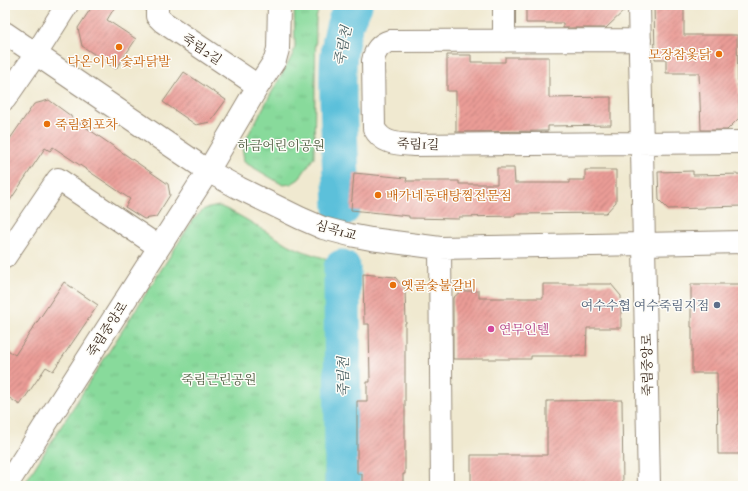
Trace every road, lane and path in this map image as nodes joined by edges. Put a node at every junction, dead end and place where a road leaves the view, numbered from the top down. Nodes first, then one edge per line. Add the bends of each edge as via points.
1 (67, 5) edge
2 (157, 5) edge
3 (279, 5) edge
4 (504, 5) edge
5 (639, 5) edge
6 (5, 33) edge
7 (640, 40) junction
8 (504, 41) junction
9 (36, 54) junction
10 (258, 86) junction
11 (5, 99) edge
12 (743, 142) edge
13 (642, 143) junction
14 (208, 171) junction
15 (743, 242) edge
16 (644, 244) junction
17 (159, 247) junction
18 (440, 248) junction
19 (5, 256) edge
20 (6, 486) edge
21 (442, 486) edge
22 (649, 486) edge

1 - 9 street
2 - 10 street, 죽림2길 via 157,16 163,22
3 - 10 street via 278,49 275,60
4 - 8 street
5 - 7 street
6 - 9 street
7 - 8 street
7 - 13 street
8 - 13 street, 죽림1길 via 390,41 382,44 376,50 373,61 376,132 386,141 414,145
9 - 11 street
9 - 14 street
10 - 14 street
12 - 13 street, 죽림1길
13 - 16 street
14 - 17 street, 죽림중앙로
14 - 18 street, 심곡1교 via 300,218 330,230 371,239
15 - 16 street
16 - 18 street
16 - 22 street, 죽림중앙로
17 - 19 street via 58,179
17 - 20 street, 죽림중앙로
18 - 21 street

